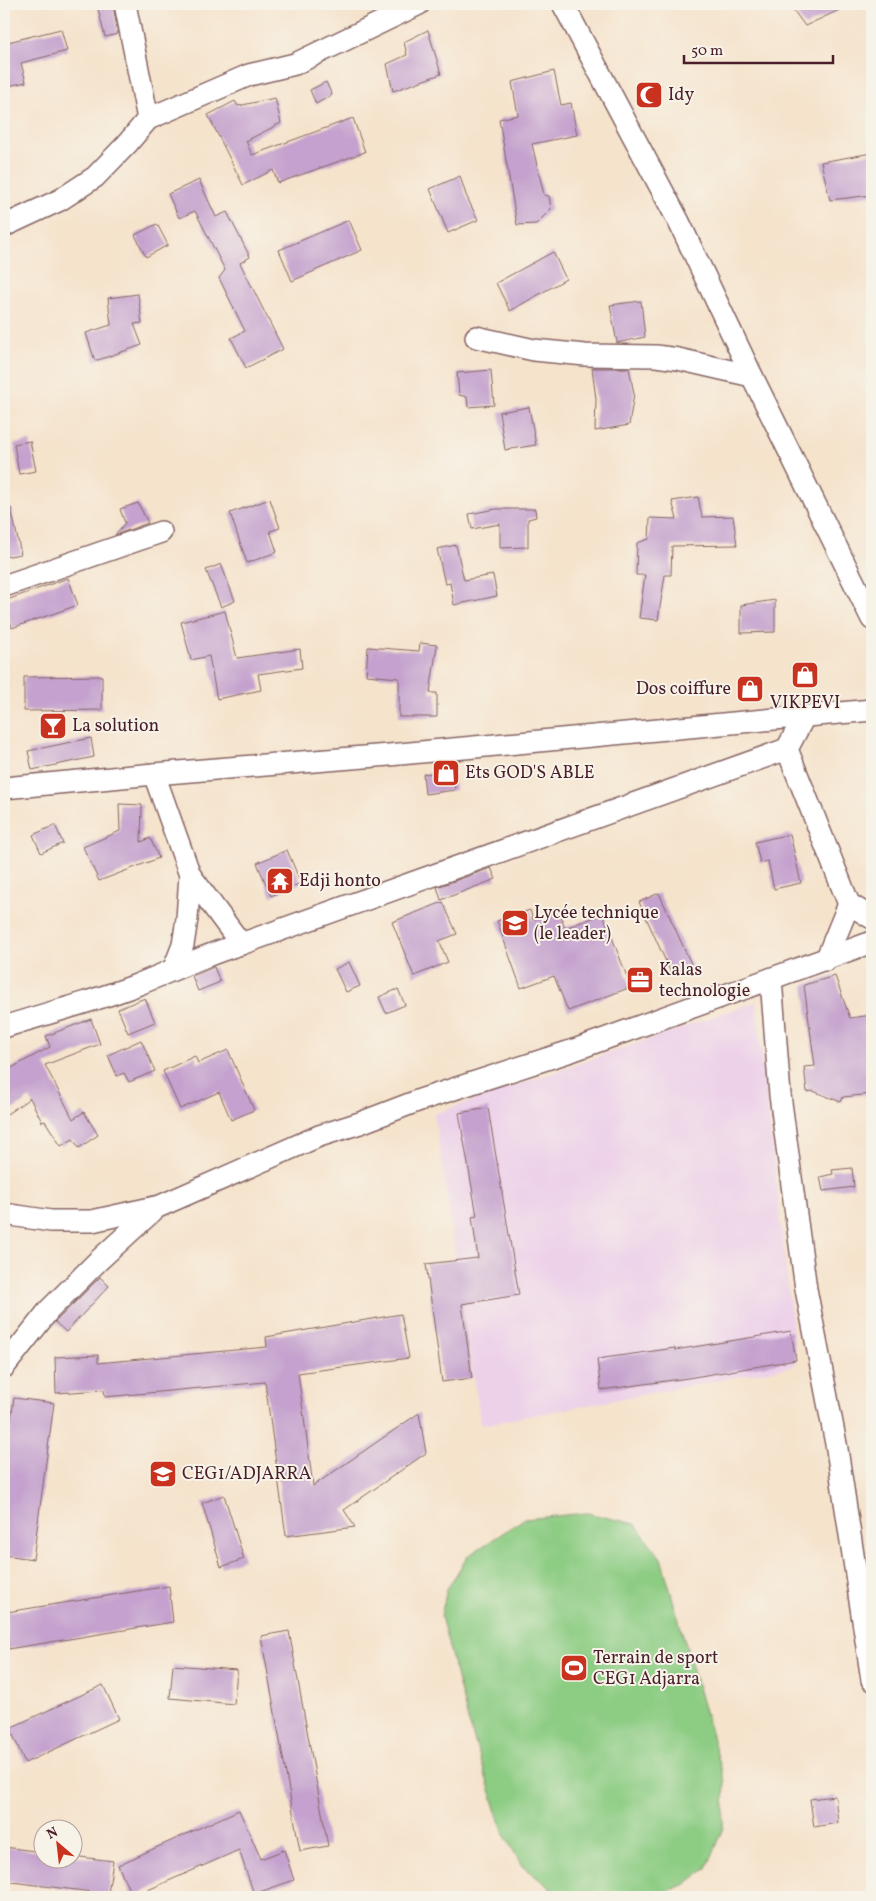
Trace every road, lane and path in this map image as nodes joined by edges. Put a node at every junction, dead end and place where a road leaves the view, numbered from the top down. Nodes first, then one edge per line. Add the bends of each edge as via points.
1 (126, 4) edge
2 (419, 4) edge
3 (563, 4) edge
4 (148, 119) junction
5 (4, 226) edge
6 (476, 337) dead end
7 (752, 376) junction
8 (161, 532) dead end
9 (4, 586) edge
10 (872, 619) edge
11 (872, 710) edge
12 (804, 717) junction
13 (787, 749) junction
14 (154, 774) junction
15 (4, 788) edge
16 (190, 875) junction
17 (849, 904) junction
18 (872, 918) edge
19 (872, 942) edge
20 (241, 944) junction
21 (826, 960) junction
22 (174, 968) junction
23 (771, 979) junction
24 (4, 1027) edge
25 (160, 1206) junction
26 (4, 1214) edge
27 (4, 1367) edge
28 (872, 1680) edge

1 - 4 street
2 - 4 street via 295,64 249,74
3 - 7 street via 679,222
4 - 5 street via 95,177 60,200
6 - 7 street via 534,350 663,357
7 - 10 street
8 - 9 street
11 - 12 street
12 - 13 street
12 - 14 street
13 - 17 street
13 - 20 street
14 - 15 street
14 - 16 street
16 - 20 street
16 - 22 street via 183,945
17 - 18 street
17 - 21 street
19 - 21 street
20 - 22 street
21 - 23 street
22 - 24 street via 135,986
23 - 25 street via 319,1136
23 - 28 street via 780,1095 806,1289 837,1449
25 - 26 street via 92,1221 51,1222
25 - 27 street via 48,1310

